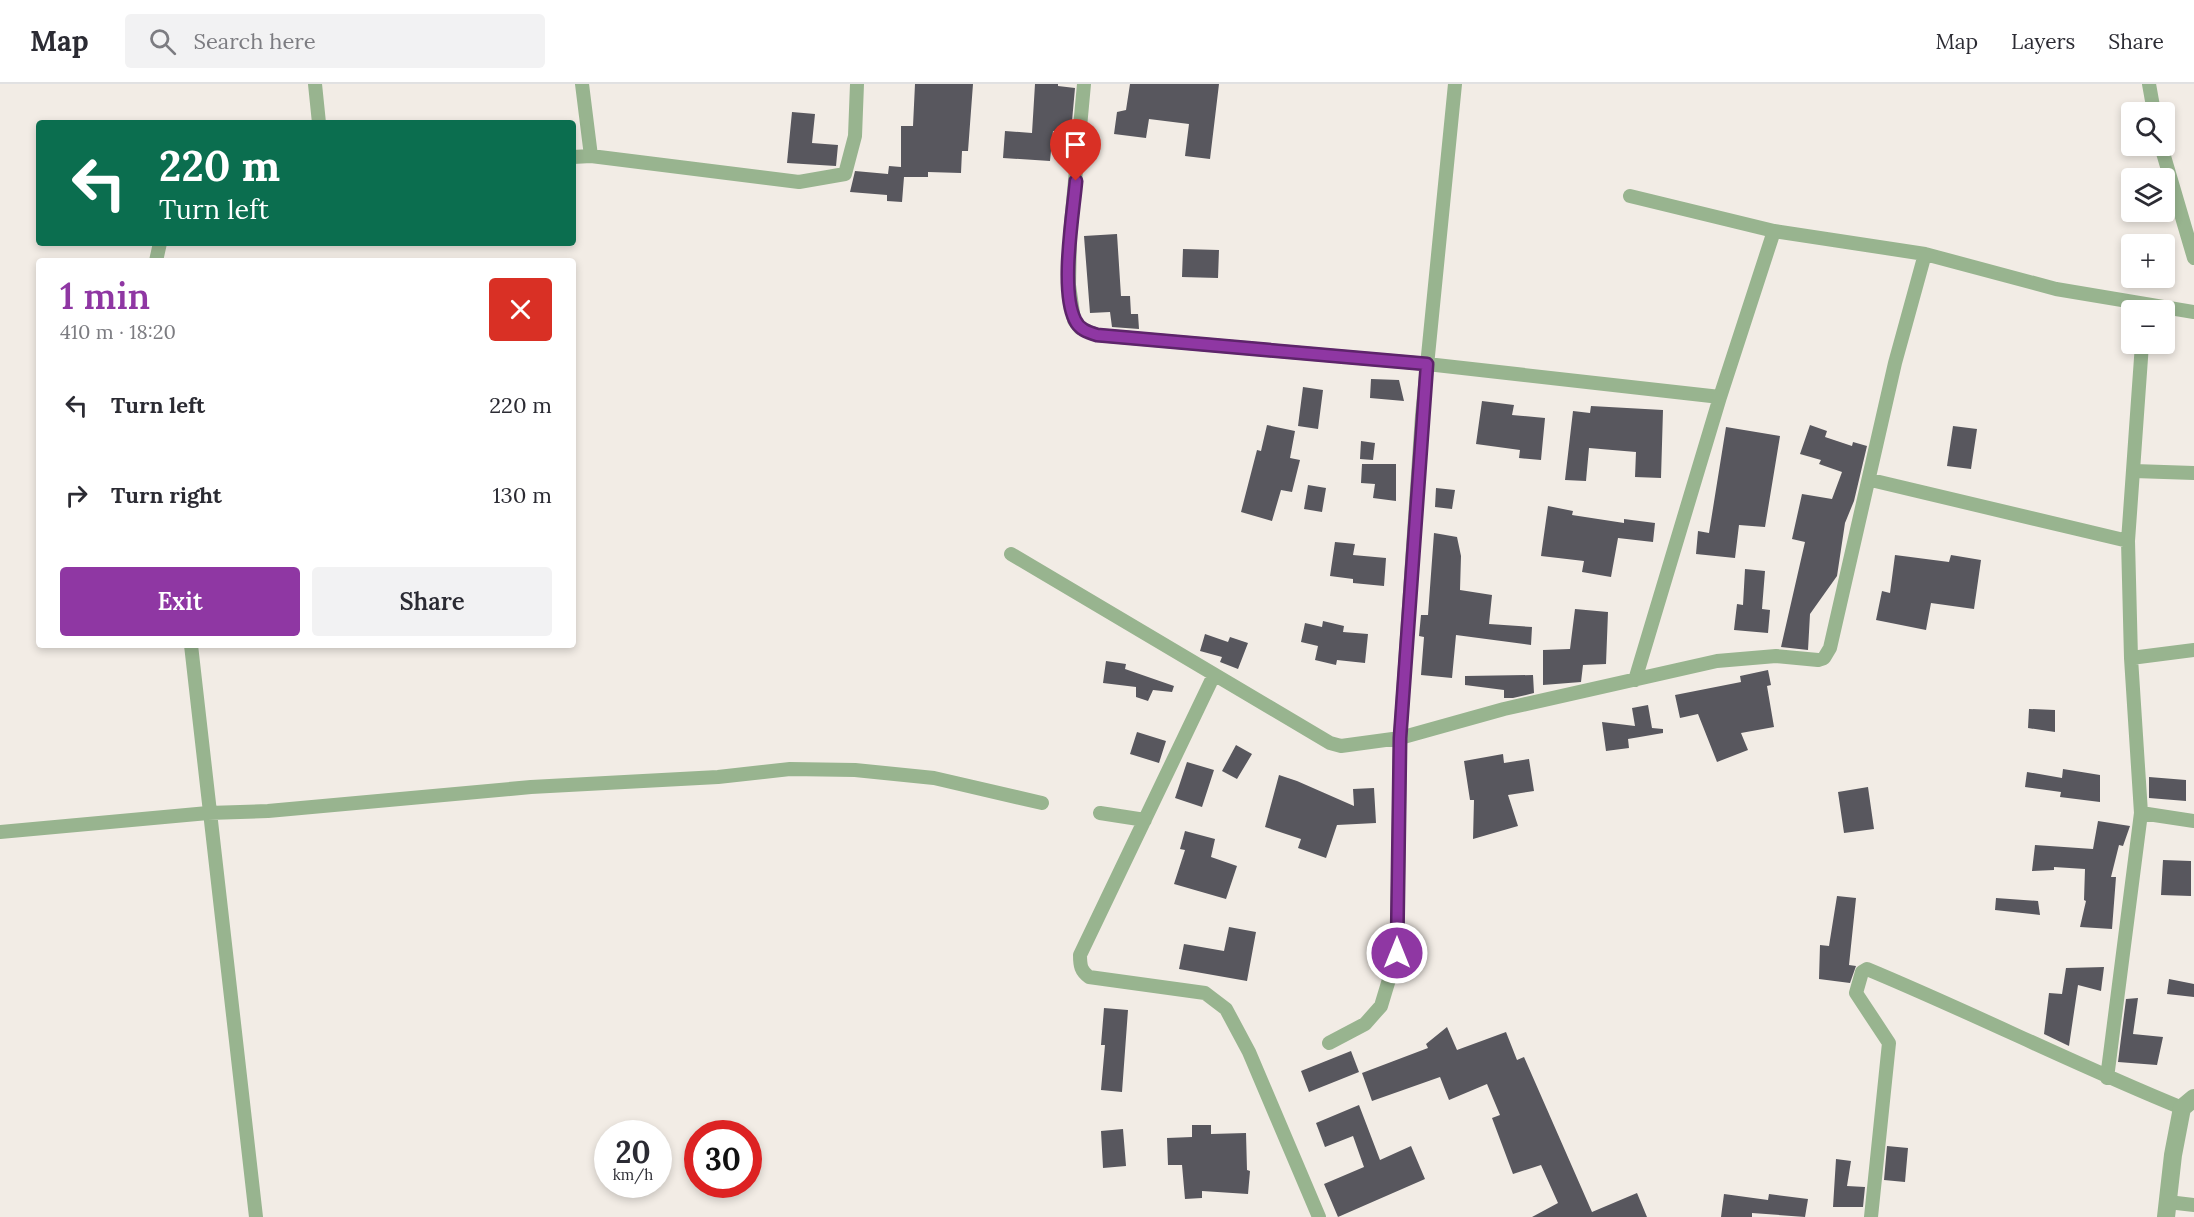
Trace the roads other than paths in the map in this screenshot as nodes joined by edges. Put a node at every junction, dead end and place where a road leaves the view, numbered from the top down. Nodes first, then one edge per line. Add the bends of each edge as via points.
1 (315, 84) edge
2 (582, 84) edge
3 (857, 84) edge
4 (1084, 84) edge
5 (1455, 84) edge
6 (2149, 84) edge
7 (2152, 102) edge
8 (319, 120) edge
9 (591, 156) junction
10 (2164, 156) edge
11 (576, 157) edge
12 (1630, 196) dead end
13 (1774, 231) junction
14 (1925, 254) junction
15 (2194, 258) edge
16 (2121, 302) edge
17 (2175, 310) edge
18 (2194, 312) edge
19 (2141, 354) edge
20 (1427, 364) junction
21 (1720, 397) junction
22 (2134, 471) junction
23 (2194, 473) edge
24 (1871, 480) junction
25 (2128, 541) junction
26 (1011, 554) dead end
27 (190, 648) edge
28 (2194, 650) edge
29 (2131, 658) junction
30 (1214, 675) junction
31 (1635, 680) junction
32 (1400, 738) junction
33 (1042, 803) dead end
34 (208, 813) junction
35 (1100, 813) dead end
36 (2142, 813) junction
37 (1145, 820) junction
38 (2194, 821) edge
39 (0, 832) edge
40 (1329, 1043) dead end
41 (2107, 1078) junction
42 (2188, 1103) edge
43 (2194, 1204) edge
44 (2167, 1209) edge
45 (256, 1217) edge
46 (1319, 1217) edge
47 (1871, 1217) edge

1 - 8 street
2 - 9 street
3 - 9 street via 855,136 845,174 799,182
4 - 20 street via 1069,265 1074,320 1080,328 1097,335
5 - 20 street
6 - 7 street
9 - 11 street
10 - 15 street
12 - 13 street
13 - 14 street
13 - 21 street
14 - 16 street
14 - 24 street via 1895,363
17 - 18 street
19 - 22 street
20 - 21 street
20 - 32 street
21 - 31 street
22 - 23 street
22 - 25 street
24 - 25 street
24 - 31 street via 1830,648 1824,658 1717,661
25 - 29 street
26 - 30 street
27 - 34 street
28 - 29 street
29 - 36 street
30 - 32 street via 1330,743 1341,746
30 - 37 street
31 - 32 street via 1504,709
32 - 40 street via 1397,953 1381,1006 1365,1024
33 - 34 street via 934,778 855,770 790,769 531,787 268,812
34 - 39 street
34 - 45 street
35 - 37 street
36 - 38 street
36 - 41 street
37 - 46 street via 1080,955 1083,972 1089,977 1206,993 1226,1009 1249,1052
41 - 42 street
41 - 47 street via 1867,969 1862,972 1856,993 1888,1043
42 - 44 street via 2173,1155
43 - 44 street

